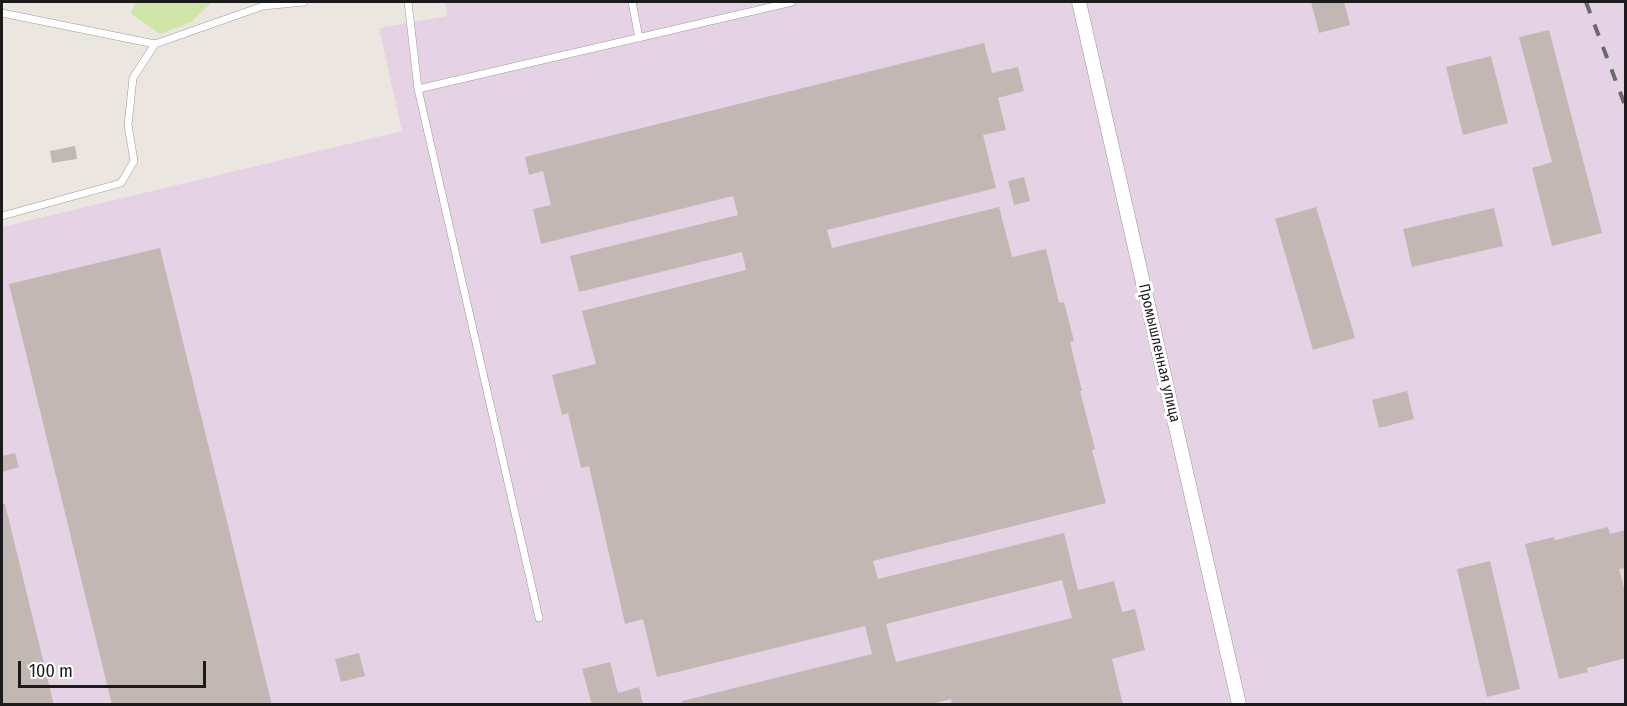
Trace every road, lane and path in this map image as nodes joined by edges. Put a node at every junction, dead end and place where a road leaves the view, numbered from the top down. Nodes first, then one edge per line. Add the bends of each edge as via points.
1 (304, 2) edge
2 (408, 2) edge
3 (632, 2) edge
4 (792, 2) edge
5 (1079, 2) edge
6 (2, 13) edge
7 (639, 38) junction
8 (155, 44) junction
9 (418, 89) junction
10 (2, 216) edge
11 (539, 618) dead end
12 (1239, 705) edge

1 - 8 lane via 263,6
2 - 9 lane
3 - 7 lane
4 - 7 lane
5 - 12 street, Промышленная улица
6 - 8 lane
7 - 9 lane
8 - 10 lane via 133,78 128,125 134,161 121,183
9 - 11 lane

